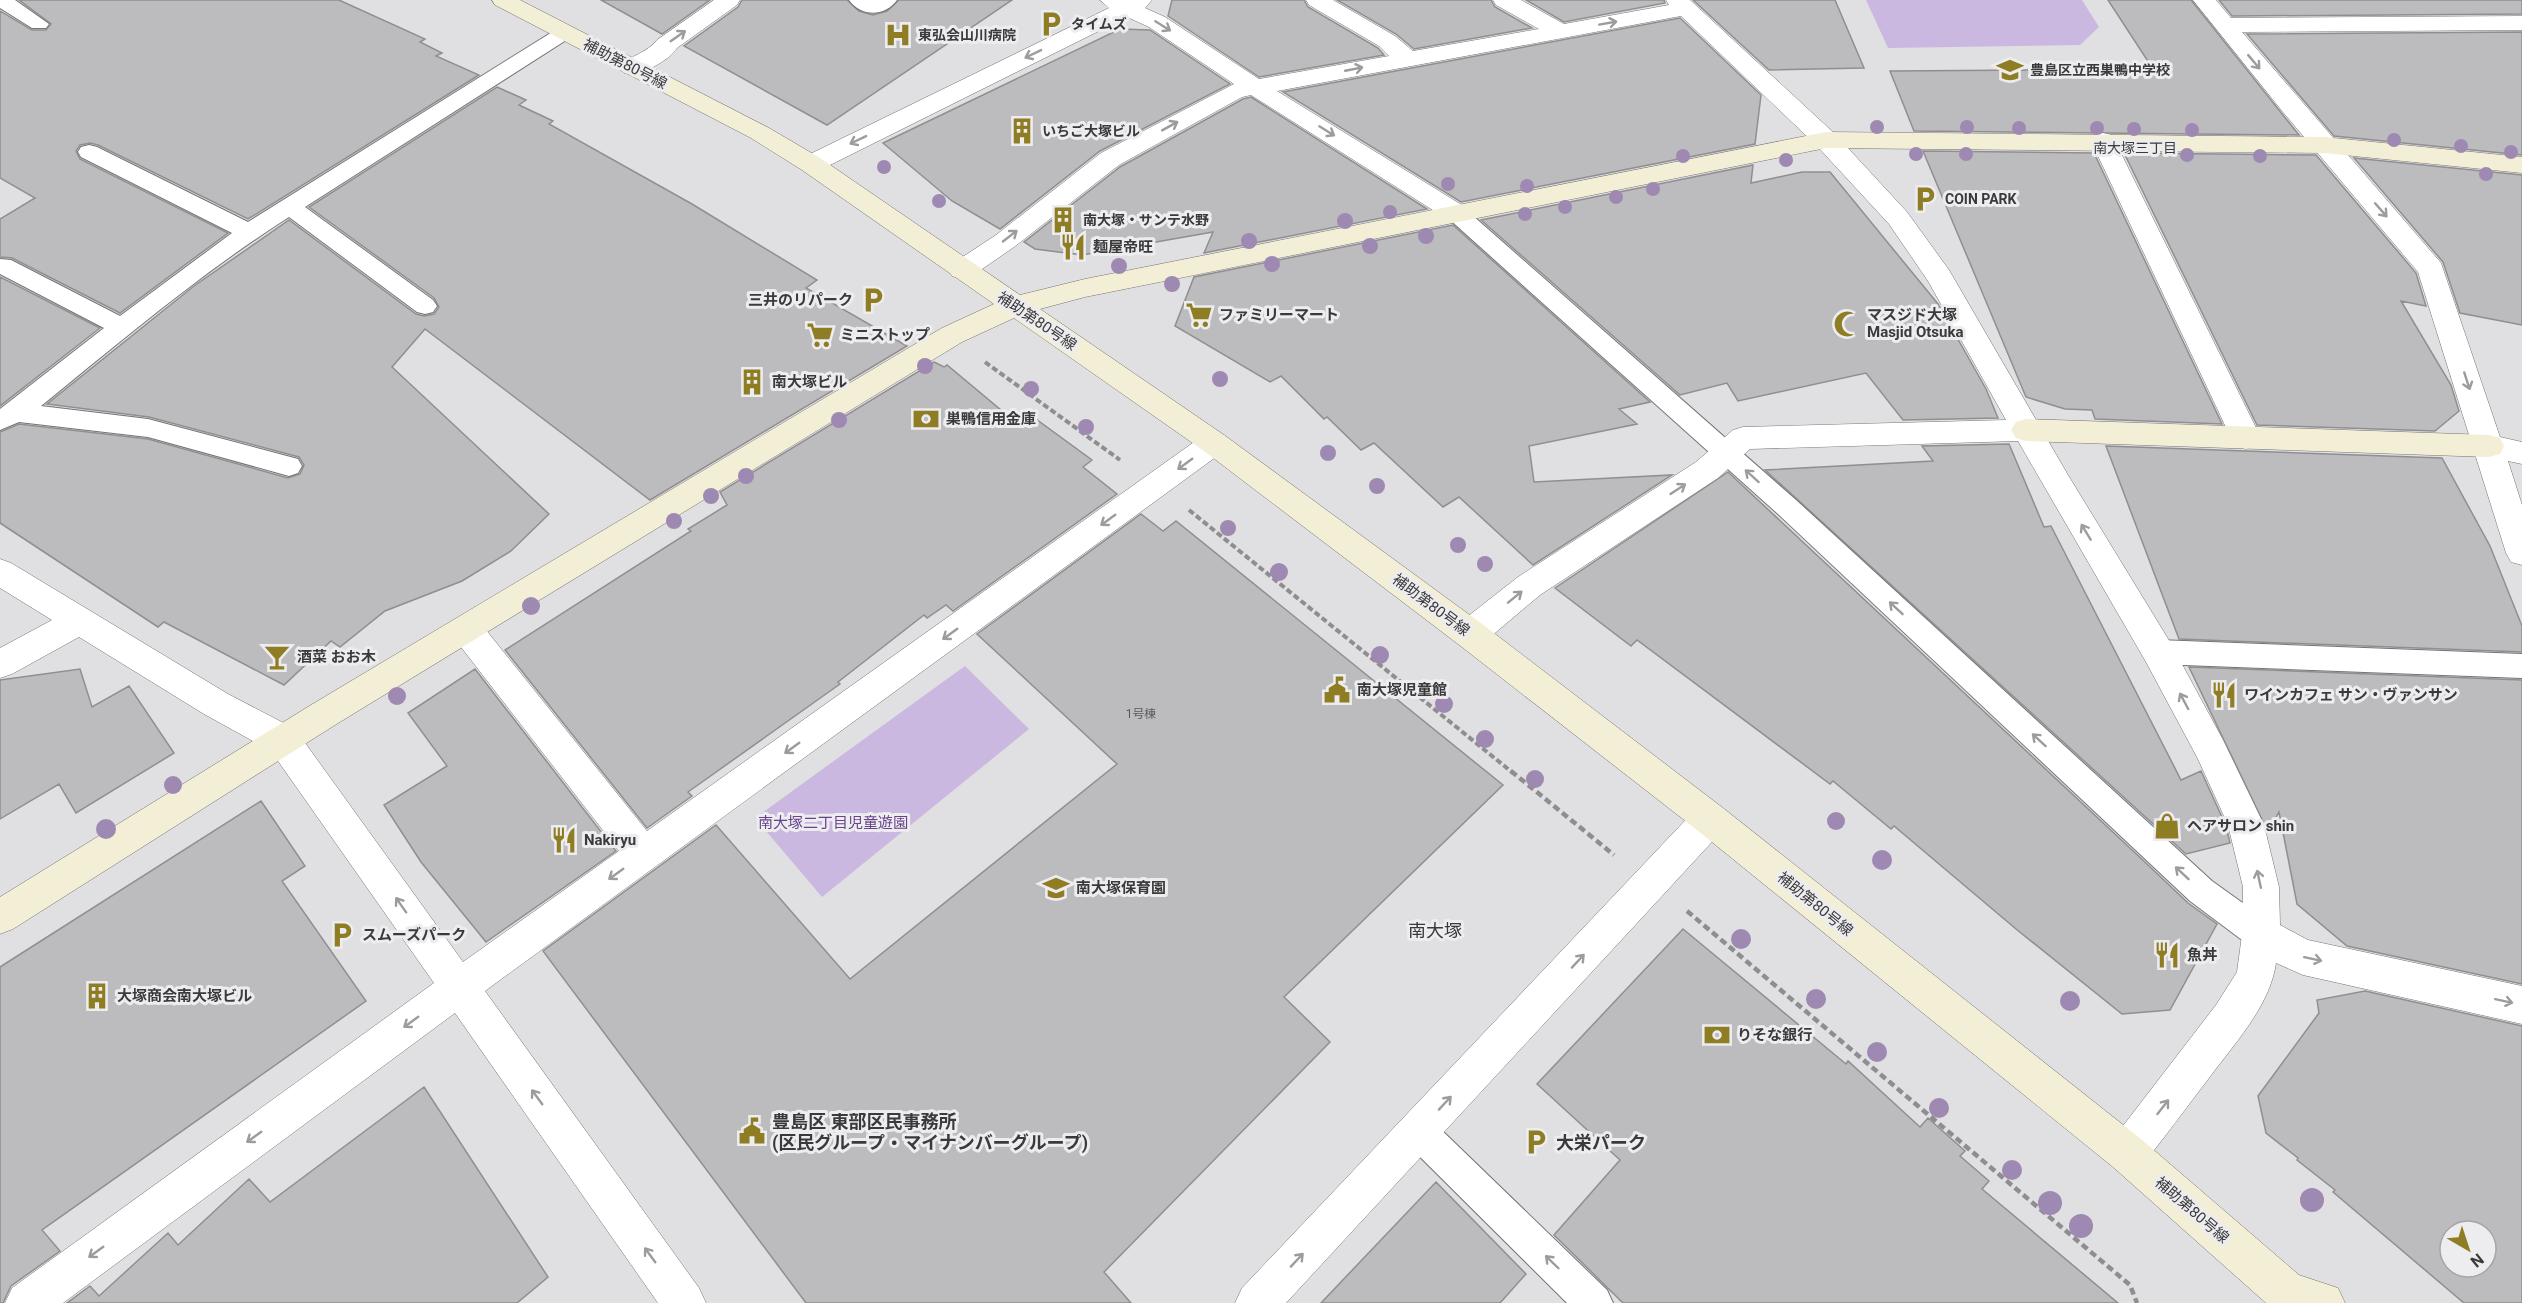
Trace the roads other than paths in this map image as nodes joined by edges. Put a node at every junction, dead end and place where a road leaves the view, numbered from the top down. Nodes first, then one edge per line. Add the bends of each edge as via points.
1 (2, 0) edge
2 (503, 0) edge
3 (729, 0) edge
4 (859, 0) edge
5 (887, 0) edge
6 (1317, 0) edge
7 (1504, 0) edge
8 (2204, 0) edge
9 (1127, 2) edge
10 (1681, 5) edge
11 (2522, 23) edge
12 (39, 24) dead end
13 (2224, 26) junction
14 (1562, 32) junction
15 (564, 33) junction
16 (1407, 58) junction
17 (632, 68) junction
18 (1256, 87) junction
19 (1826, 140) junction
20 (2103, 141) junction
21 (2324, 145) junction
22 (89, 152) dead end
23 (811, 164) junction
24 (2522, 165) edge
25 (290, 207) junction
26 (1456, 213) junction
27 (249, 232) junction
28 (3, 266) dead end
29 (962, 270) junction
30 (425, 306) dead end
31 (1015, 306) junction
32 (122, 327) junction
33 (8, 417) edge
34 (2026, 430) junction
35 (2246, 438) junction
36 (1214, 443) junction
37 (2488, 446) junction
38 (1727, 453) junction
39 (2522, 453) edge
40 (289, 466) dead end
41 (2522, 553) edge
42 (0, 572) edge
43 (79, 621) junction
44 (466, 629) junction
45 (1470, 634) junction
46 (2158, 652) junction
47 (0, 664) edge
48 (2522, 666) edge
49 (283, 740) junction
50 (1710, 819) junction
51 (644, 854) junction
52 (0, 917) edge
53 (2260, 935) junction
54 (459, 988) junction
55 (2522, 1005) edge
56 (1418, 1131) junction
57 (2127, 1153) junction
58 (2294, 1301) edge
59 (27, 1303) edge
60 (684, 1303) edge
61 (1257, 1303) edge
62 (1594, 1303) edge

1 - 12 lane
2 - 15 street, 補助第80号線
17 -> 3 street
4 - 5 lane via 875,8
6 - 16 street via 1387,41
7 - 14 street
8 - 13 street
9 -> 18 street
9 -> 23 street
14 -> 10 street
10 - 19 street
11 - 13 street
13 -> 21 street
14 - 16 street
15 - 17 street, 補助第80号線
15 - 25 lane
18 -> 16 street
17 - 23 street, 補助第80号線 via 760,133
18 -> 26 street
29 -> 18 street via 1110,159 1234,91
19 - 20 street
19 - 26 street
19 - 34 street via 1898,218 1939,277
20 - 21 street
20 - 35 street
21 - 24 street
21 -> 37 street via 2432,269
22 - 27 lane
23 - 29 street, 補助第80号線
25 - 27 lane
25 - 30 lane
26 - 31 street via 1085,288
26 - 38 lane
27 - 32 lane
28 - 32 lane
29 - 31 street, 補助第80号線
31 - 36 street, 補助第80号線
31 - 44 street via 952,334
32 - 33 lane
33 - 40 lane via 148,428
34 - 35 street
34 - 38 street via 1743,438
46 -> 34 street
35 - 37 street
36 - 45 street, 補助第80号線
36 -> 51 street
37 - 39 street
37 - 41 street
45 -> 38 street via 1529,586
53 -> 38 lane via 2201,891
42 - 43 street
43 - 47 street
43 - 49 street
44 - 49 street
44 - 51 street
45 - 50 street, 補助第80号線
46 - 48 lane
53 -> 46 street via 2261,887 2246,825
49 - 52 street
54 -> 49 street
56 -> 50 street
50 - 57 street, 補助第80号線
51 -> 54 street
53 -> 55 street via 2302,957
57 -> 53 street via 2230,1018 2255,977
54 -> 59 street
60 -> 54 street
61 -> 56 street
62 -> 56 lane
57 - 58 street, 補助第80号線

